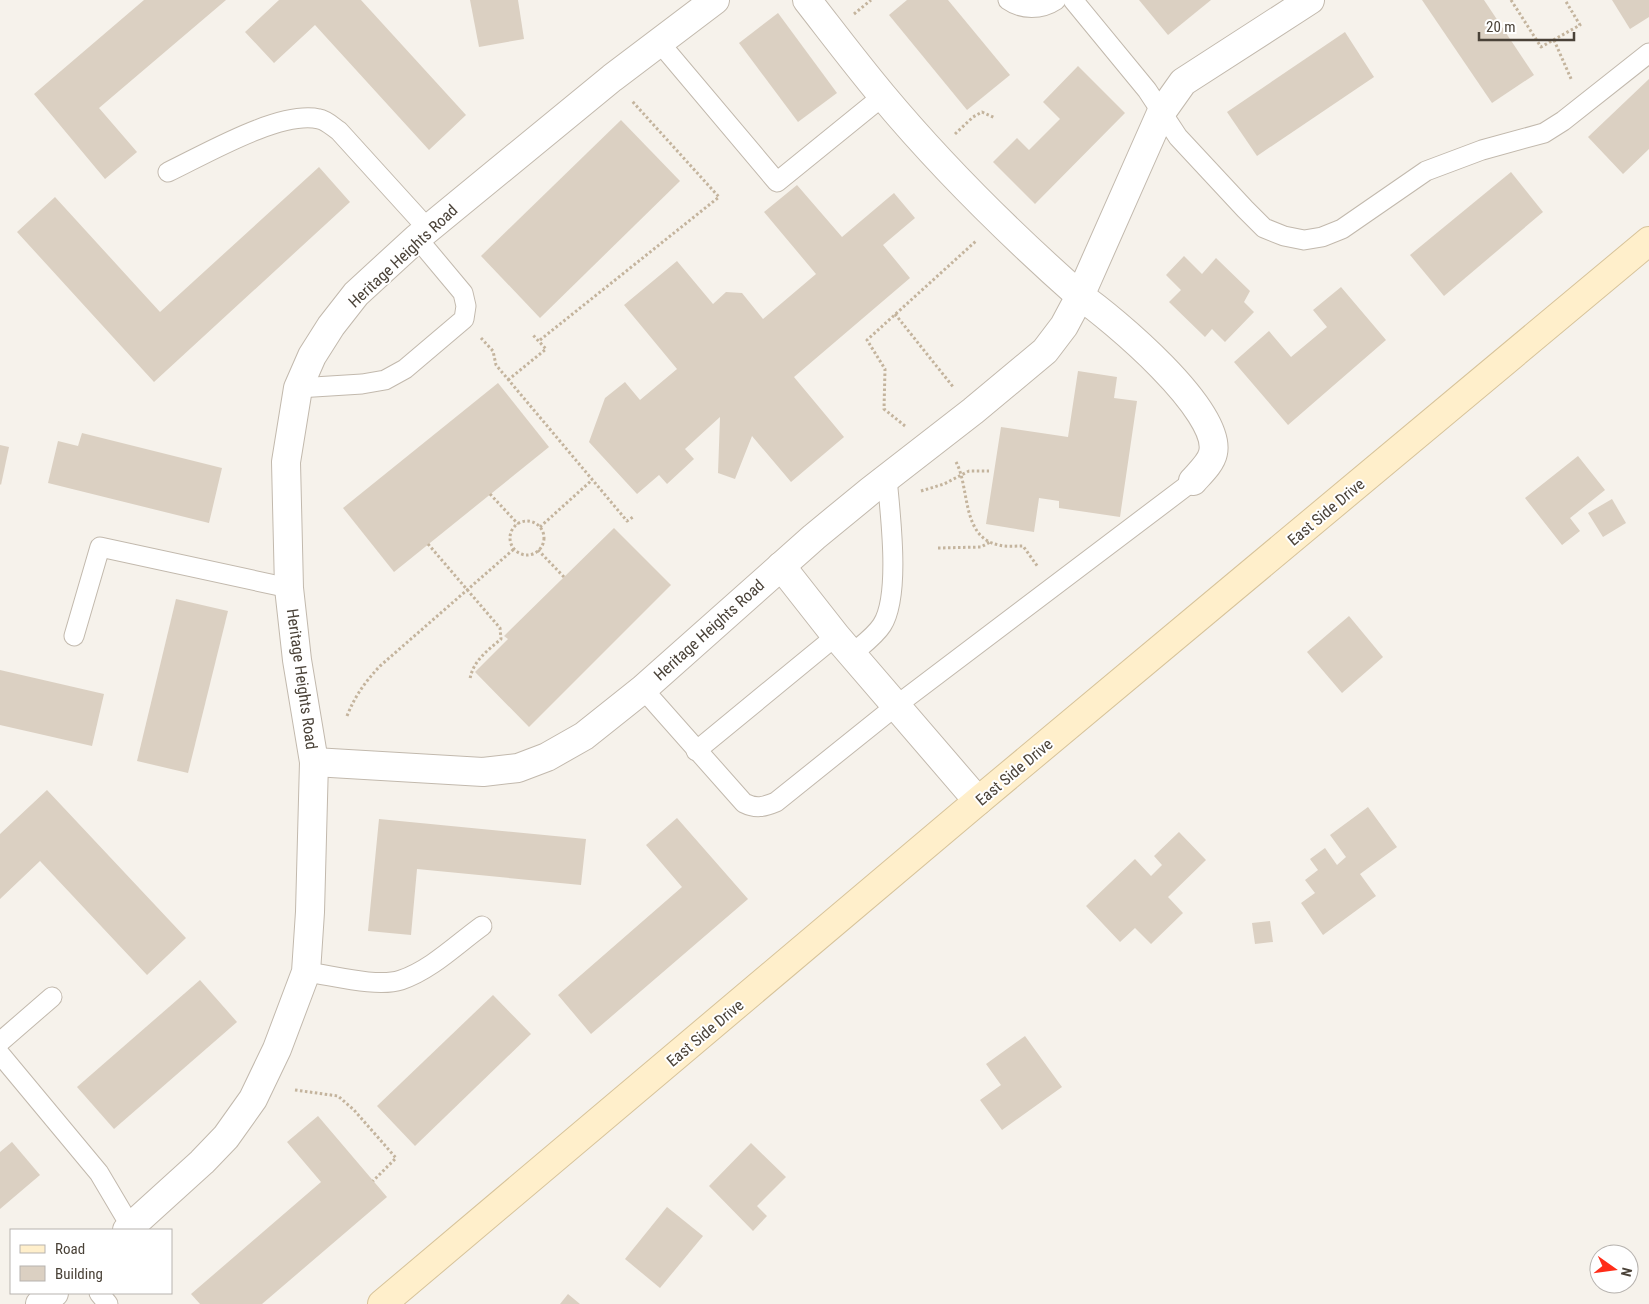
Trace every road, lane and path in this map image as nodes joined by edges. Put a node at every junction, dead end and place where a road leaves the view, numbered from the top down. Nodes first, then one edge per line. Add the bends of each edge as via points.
1 (715, 0) edge
2 (807, 0) edge
3 (1008, 0) edge
4 (1056, 0) edge
5 (1073, 0) edge
6 (1310, 0) edge
7 (1511, 0) edge
8 (1565, 0) edge
9 (1554, 40) junction
10 (659, 42) junction
11 (1649, 53) edge
12 (612, 78) junction
13 (1575, 88) dead end
14 (883, 96) junction
15 (1161, 113) junction
16 (995, 118) dead end
17 (950, 140) dead end
18 (168, 172) dead end
19 (999, 220) junction
20 (423, 233) junction
21 (1649, 242) edge
22 (1080, 296) junction
23 (895, 314) junction
24 (532, 334) dead end
25 (540, 340) junction
26 (493, 351) dead end
27 (508, 380) junction
28 (298, 388) junction
29 (973, 411) junction
30 (906, 427) dead end
31 (952, 455) dead end
32 (989, 471) dead end
33 (961, 475) junction
34 (887, 478) junction
35 (592, 480) junction
36 (1193, 480) joint
37 (913, 491) dead end
38 (490, 494) dead end
39 (633, 517) dead end
40 (518, 524) junction
41 (540, 527) junction
42 (990, 542) junction
43 (428, 544) dead end
44 (1023, 546) dead end
45 (938, 548) dead end
46 (514, 549) junction
47 (538, 550) junction
48 (781, 566) junction
49 (564, 577) dead end
50 (289, 588) junction
51 (467, 590) junction
52 (74, 636) dead end
53 (844, 645) junction
54 (470, 679) dead end
55 (643, 689) junction
56 (897, 705) junction
57 (347, 716) dead end
58 (696, 751) junction
59 (314, 762) junction
60 (978, 802) junction
61 (482, 926) dead end
62 (306, 972) junction
63 (52, 997) dead end
64 (0, 1042) edge
65 (0, 1054) edge
66 (295, 1090) dead end
67 (373, 1181) dead end
68 (129, 1229) edge
69 (53, 1294) edge
70 (100, 1294) edge
71 (40, 1304) edge
72 (108, 1304) edge
73 (382, 1304) edge

1 - 10 street, Heritage Heights Road
2 - 14 street
3 - 4 lane via 1033,8
5 - 15 lane via 1147,90
6 - 15 street, Heritage Heights Road via 1184,82
7 - 9 path via 1541,47
8 - 9 path via 1580,25
9 - 13 path
10 - 12 street, Heritage Heights Road
10 - 14 lane via 777,182
11 - 15 lane via 1564,121 1544,133 1482,150 1426,171 1342,229 1304,240 1264,228 1178,137
12 - 20 street, Heritage Heights Road
12 - 25 path via 720,197
14 - 19 street
15 - 22 street, Heritage Heights Road
16 - 17 path via 982,112
18 - 20 lane via 252,132 304,117 321,119 339,131
19 - 22 street
19 - 23 path
20 - 28 street, Heritage Heights Road via 356,294 312,356
20 - 28 lane via 463,292 464,319 406,369 385,380
21 - 60 main road, East Side Drive
22 - 29 street, Heritage Heights Road via 1064,326 1045,351
22 - 36 street via 1117,323 1204,415 1213,434 1213,453
23 - 29 path
23 - 30 path via 867,340 885,369 884,409
24 - 25 path
25 - 27 path via 546,349
26 - 27 path via 496,365
27 - 35 path
28 - 50 street, Heritage Heights Road via 286,462
29 - 34 street, Heritage Heights Road
31 - 33 path
32 - 33 path via 970,471
33 - 37 path via 929,489
33 - 42 path via 967,510 980,534
34 - 48 street, Heritage Heights Road
34 - 53 lane via 894,547 888,607 882,626
35 - 39 path via 627,521
35 - 41 path
36 - 56 lane
38 - 40 path
40 - 41 path via 529,521
40 - 46 path via 510,538
41 - 47 path via 543,541
42 - 44 path
42 - 45 path via 981,547
43 - 51 path
46 - 47 path via 523,554
46 - 51 path
47 - 49 path
48 - 53 street
48 - 55 street, Heritage Heights Road
50 - 52 lane via 100,547
50 - 59 street, Heritage Heights Road
51 - 54 path via 500,628 501,639 476,662
51 - 57 path via 364,683
53 - 56 street
53 - 58 lane
55 - 58 lane
55 - 59 street, Heritage Heights Road via 584,736 547,758 518,768 483,772
56 - 58 lane via 776,802 765,807 754,808 744,803
56 - 60 street
59 - 62 street
60 - 73 main road, East Side Drive
61 - 62 lane via 428,966 401,980 376,981
62 - 68 street via 277,1050 253,1099 226,1137
63 - 64 lane
65 - 68 lane via 99,1172
66 - 67 path via 338,1096 396,1158
69 - 71 street
70 - 72 lane

